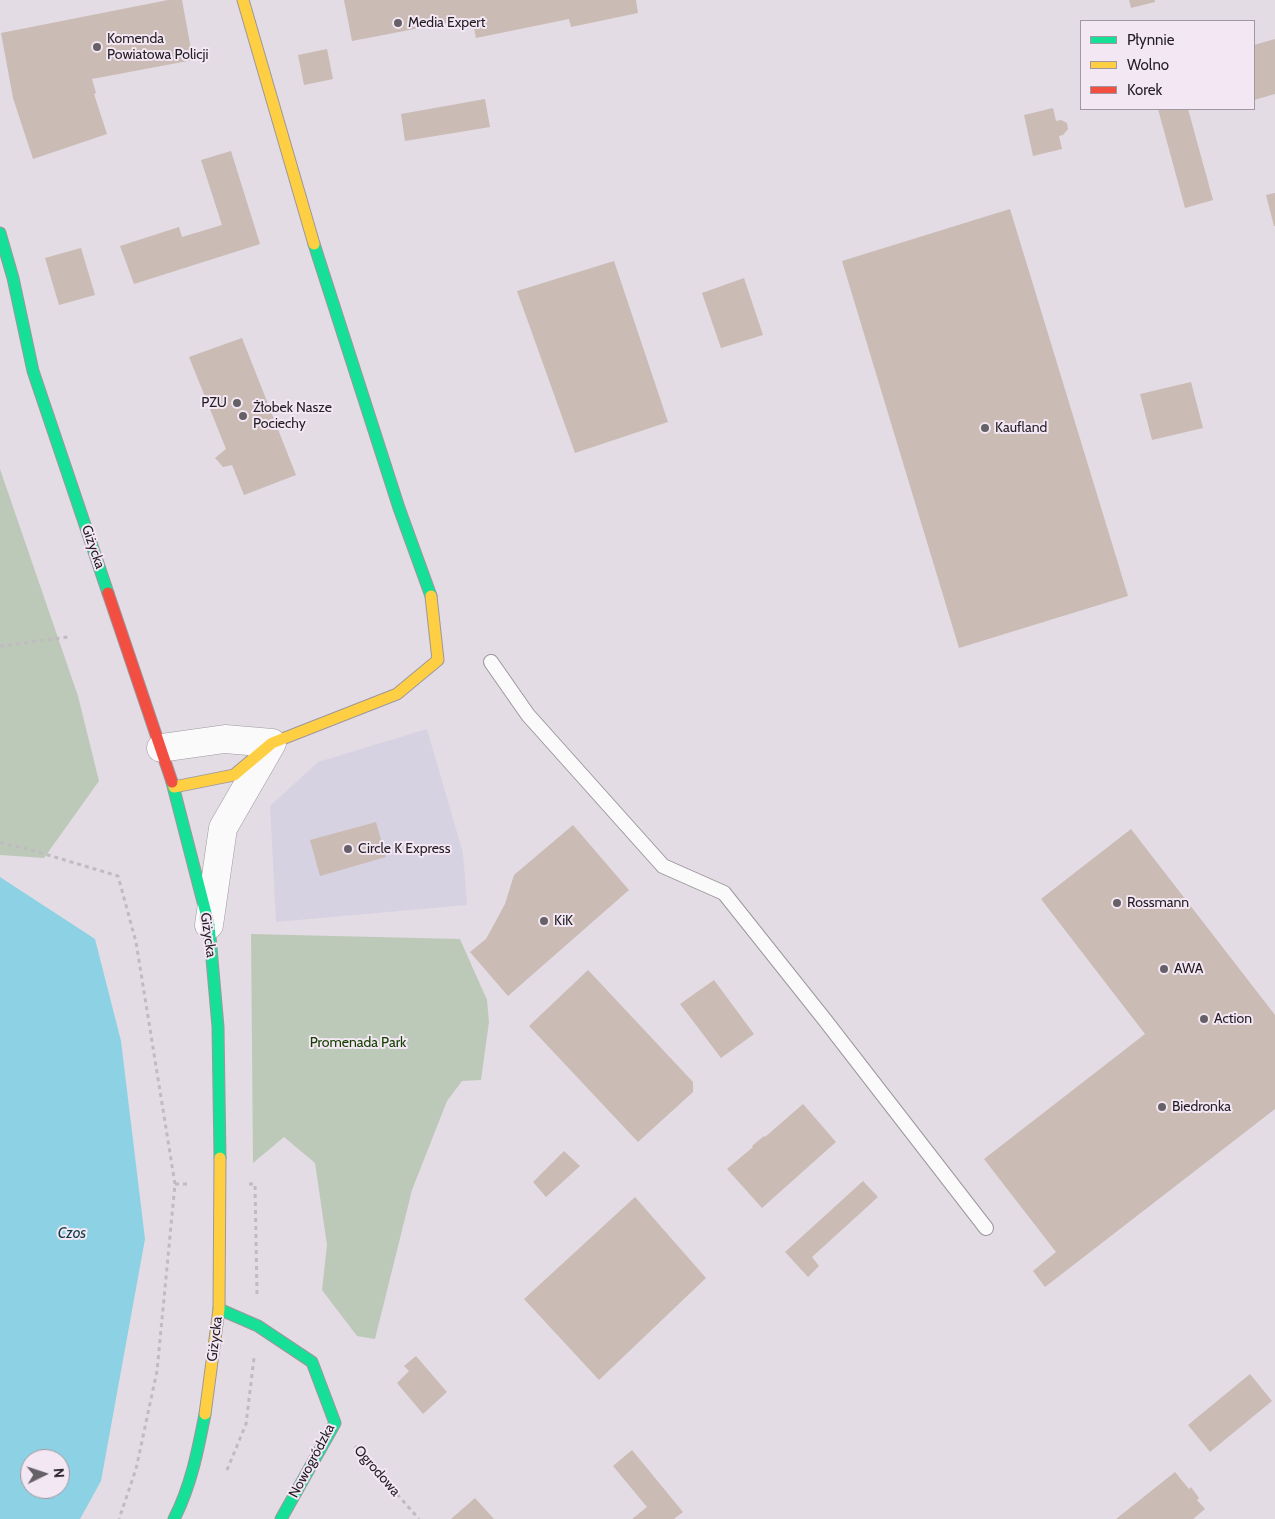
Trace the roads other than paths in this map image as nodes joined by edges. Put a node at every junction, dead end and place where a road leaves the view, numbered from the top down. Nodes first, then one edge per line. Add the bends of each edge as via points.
1 (243, 0) edge
2 (0, 233) edge
3 (14, 339) dead end
4 (33, 371) junction
5 (491, 662) dead end
6 (272, 742) junction
7 (160, 748) junction
8 (174, 787) junction
9 (209, 925) junction
10 (986, 1228) dead end
11 (219, 1309) junction
12 (174, 1519) edge
13 (281, 1519) edge

1 - 6 street via 324,280 432,600 438,660 397,694
2 - 4 street, Giżycka
3 - 4 street, Giżycka
4 - 7 street, Giżycka
5 - 10 lane via 528,715 663,866 724,893
6 - 7 street via 225,739
6 - 8 street via 234,775
6 - 9 street via 223,828
7 - 8 street, Giżycka
8 - 9 street, Giżycka
9 - 11 street, Giżycka via 218,1036
11 - 12 street, Giżycka via 198,1453 184,1499
11 - 13 street, Nowogródzka via 258,1326 312,1362 335,1423

